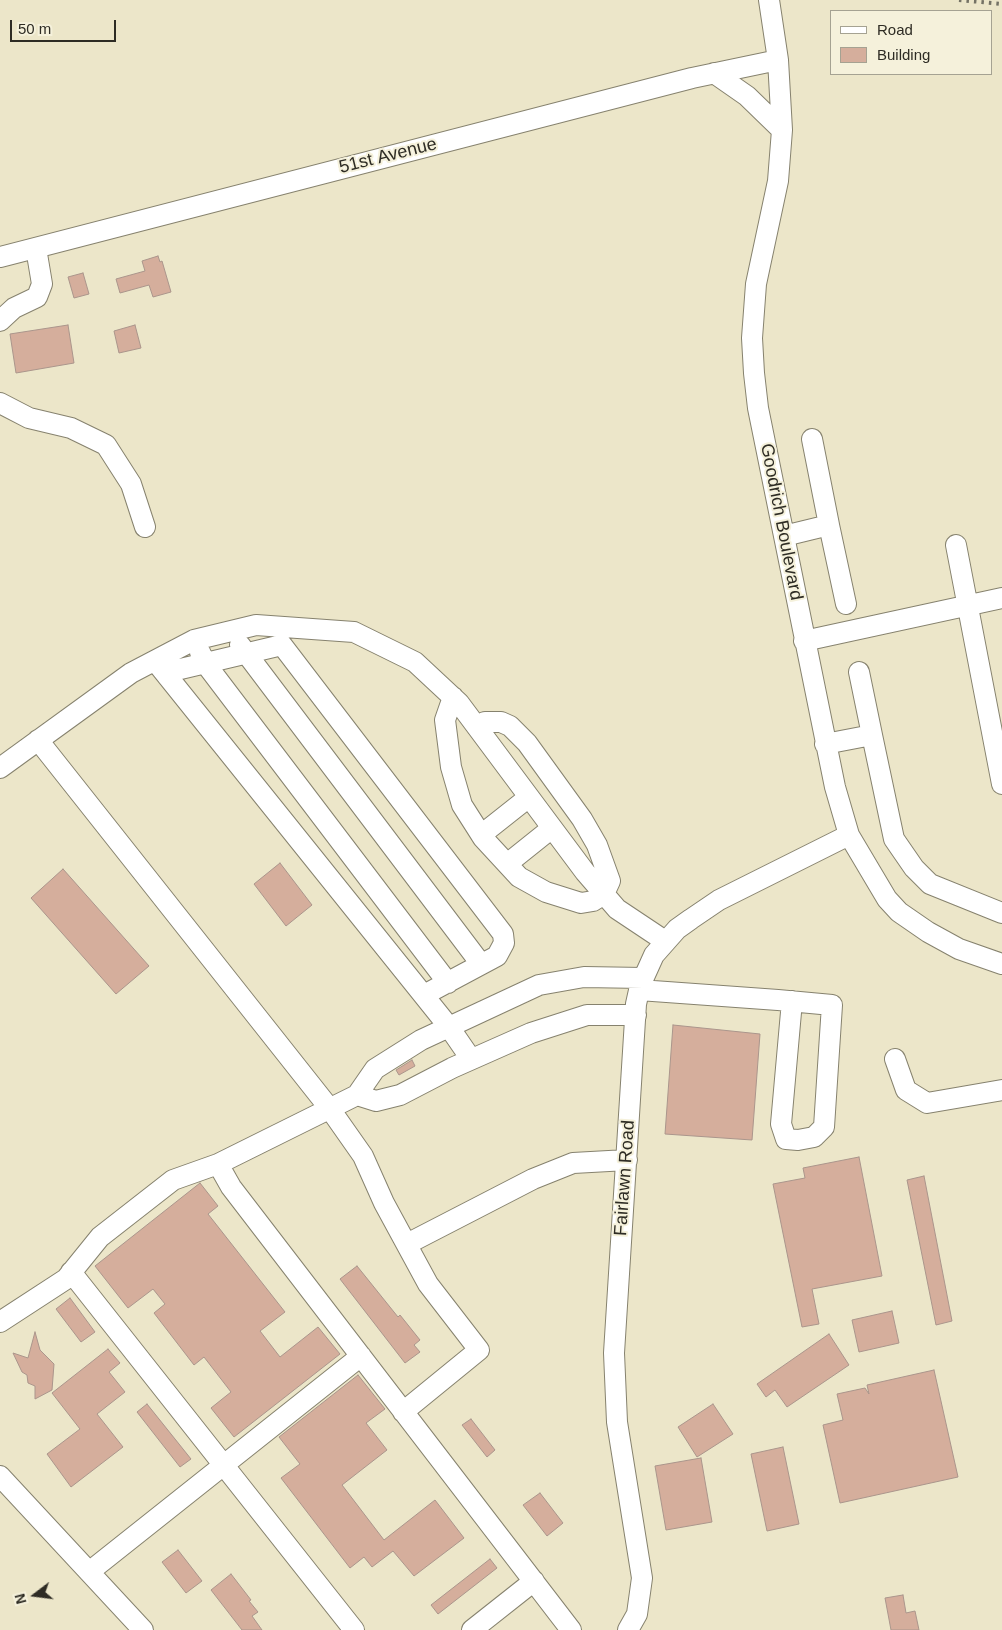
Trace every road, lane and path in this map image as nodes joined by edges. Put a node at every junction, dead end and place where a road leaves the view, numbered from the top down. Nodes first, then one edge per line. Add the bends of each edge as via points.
1 (768, 0) edge
2 (778, 60) junction
3 (714, 73) junction
4 (782, 130) junction
5 (36, 248) junction
6 (0, 257) edge
7 (0, 321) edge
8 (0, 403) edge
9 (812, 439) dead end
10 (829, 525) junction
11 (145, 527) dead end
12 (784, 536) junction
13 (956, 545) dead end
14 (1002, 598) edge
15 (846, 604) dead end
16 (968, 605) junction
17 (232, 631) junction
18 (280, 636) junction
19 (194, 640) junction
20 (804, 641) junction
21 (245, 654) junction
22 (156, 660) junction
23 (205, 663) junction
24 (859, 672) dead end
25 (168, 677) junction
26 (453, 697) junction
27 (476, 726) junction
28 (872, 735) junction
29 (38, 740) junction
30 (825, 744) junction
31 (0, 768) edge
32 (1002, 784) edge
33 (529, 797) junction
34 (552, 828) junction
35 (481, 835) junction
36 (849, 835) junction
37 (507, 864) junction
38 (604, 894) junction
39 (1002, 913) edge
40 (665, 942) junction
41 (481, 964) junction
42 (1002, 964) edge
43 (448, 983) junction
44 (641, 984) junction
45 (424, 995) junction
46 (792, 1001) junction
47 (636, 1015) junction
48 (449, 1027) junction
49 (895, 1059) dead end
50 (471, 1060) junction
51 (1002, 1090) edge
52 (357, 1095) junction
53 (330, 1109) junction
54 (627, 1160) junction
55 (218, 1164) junction
56 (407, 1244) junction
57 (71, 1272) junction
58 (0, 1322) edge
59 (361, 1356) junction
60 (403, 1412) junction
61 (223, 1464) junction
62 (0, 1476) edge
63 (89, 1572) junction
64 (534, 1581) junction
65 (143, 1630) edge
66 (354, 1630) edge
67 (472, 1630) edge
68 (571, 1630) edge
69 (628, 1630) edge

1 - 2 street, Goodrich Boulevard
2 - 3 street, 51st Avenue
2 - 4 street, Goodrich Boulevard
3 - 4 street via 747,96
3 - 5 street, 51st Avenue
4 - 12 street, Goodrich Boulevard via 778,181 756,284 752,338 758,408
5 - 6 street, 51st Avenue
5 - 7 street via 42,284 37,297 14,308
8 - 11 street via 29,418 71,428 106,445 131,484
9 - 10 street
10 - 12 street
10 - 15 street
12 - 20 street, Goodrich Boulevard
13 - 16 street
14 - 16 street
16 - 20 street
16 - 32 street
17 - 18 street via 256,625
17 - 19 street
17 - 21 street
18 - 21 street
18 - 26 street via 354,632 415,662
18 - 41 street via 503,934 502,950
19 - 22 street
19 - 23 street
20 - 30 street, Goodrich Boulevard
21 - 23 street
21 - 41 street
22 - 25 street
22 - 29 street via 131,673
23 - 25 street via 172,671
23 - 43 street
24 - 28 street
25 - 45 street
26 - 27 street
26 - 35 street via 445,720 451,767 462,805
27 - 33 street
27 - 38 street via 500,722 510,726 527,743 597,845 610,881
28 - 30 street
28 - 39 street via 894,839 914,868 930,884
29 - 31 street
29 - 53 street
30 - 36 street, Goodrich Boulevard
33 - 34 street
33 - 35 street
34 - 37 street
34 - 38 street
35 - 37 street
36 - 40 street, Fairlawn Road via 719,900 690,919
36 - 42 street, Goodrich Boulevard via 877,886 899,912 959,949
37 - 38 street via 520,877 572,902 594,901
38 - 40 street via 617,909
40 - 44 street, Fairlawn Road via 654,955
41 - 43 street
43 - 45 street
44 - 46 street
44 - 47 street, Fairlawn Road
44 - 48 street via 584,977 539,985
45 - 48 street
46 - 46 street via 832,1005 824,1127 814,1137 798,1140 786,1139 781,1124
47 - 50 street via 587,1016 531,1033
47 - 54 street, Fairlawn Road
48 - 50 street
48 - 52 street via 421,1040 375,1069
49 - 51 street via 906,1090 927,1103
50 - 52 street via 400,1095 376,1101
52 - 53 street
53 - 55 street
53 - 56 street via 363,1156
54 - 56 street via 573,1163 533,1179
54 - 69 street, Fairlawn Road via 615,1317 614,1387 642,1578 637,1614
55 - 57 street via 173,1180 100,1238
55 - 59 street via 231,1187
56 - 60 street via 428,1284 479,1350
57 - 58 street via 66,1279
57 - 61 street
59 - 60 street
59 - 61 street
60 - 64 street
61 - 63 street
61 - 66 street
62 - 63 street
63 - 65 street
64 - 67 street
64 - 68 street

